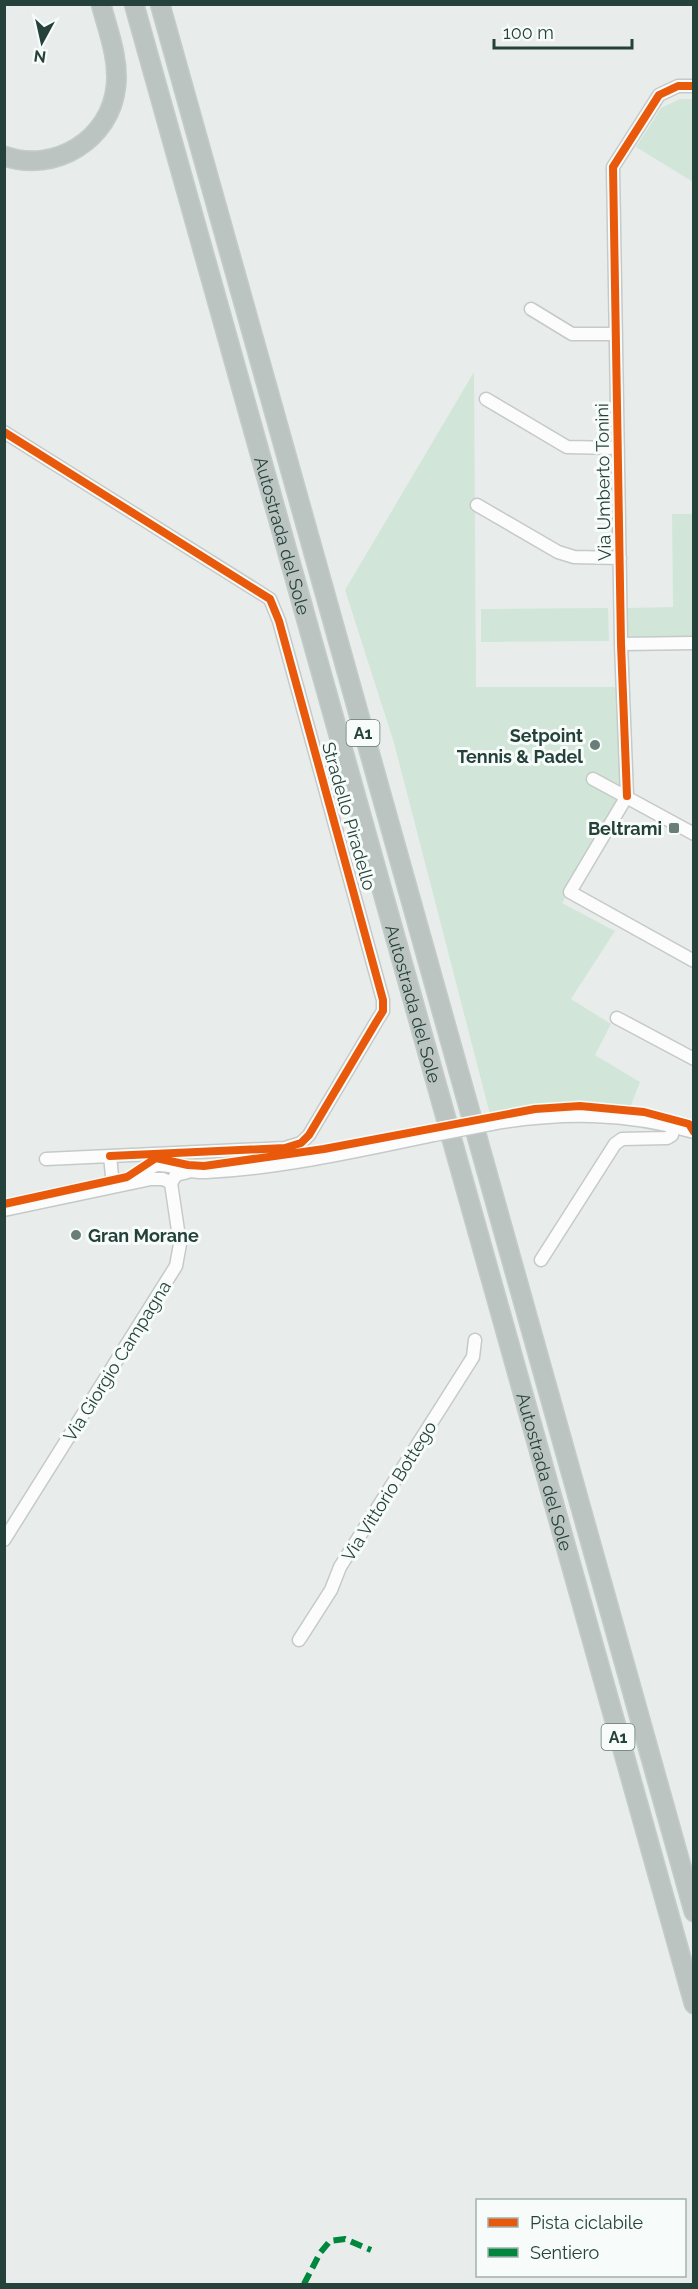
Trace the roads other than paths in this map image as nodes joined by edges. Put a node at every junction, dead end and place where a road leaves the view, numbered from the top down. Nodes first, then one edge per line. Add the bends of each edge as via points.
1 (101, 4) edge
2 (135, 4) edge
3 (160, 4) edge
4 (693, 86) edge
5 (4, 156) edge
6 (531, 309) dead end
7 (616, 334) junction
8 (486, 399) dead end
9 (4, 432) edge
10 (618, 448) junction
11 (477, 505) dead end
12 (620, 558) junction
13 (693, 643) edge
14 (621, 644) junction
15 (593, 779) dead end
16 (627, 796) junction
17 (693, 834) edge
18 (693, 961) edge
19 (617, 1018) dead end
20 (693, 1059) edge
21 (673, 1127) junction
22 (693, 1130) edge
23 (110, 1156) junction
24 (46, 1159) dead end
25 (188, 1172) junction
26 (172, 1181) junction
27 (118, 1185) junction
28 (4, 1210) edge
29 (541, 1260) dead end
30 (475, 1341) dead end
31 (7, 1536) edge
32 (299, 1640) dead end
33 (693, 1912) edge
34 (693, 2004) edge

1 - 5 highway via 116,62 112,105 102,126 89,139 56,158 33,162
2 - 34 highway, Autostrada del Sole / A1
3 - 33 highway, Autostrada del Sole / A1
4 - 7 street, Via Umberto Tonini via 678,86 659,95 613,167
6 - 7 street via 572,334
7 - 10 street, Via Umberto Tonini
8 - 10 street, Via Umberto Tonini via 567,447
9 - 23 street, Stradello Piradello via 270,599 383,1000 383,1011 301,1143 285,1148
10 - 12 street, Via Umberto Tonini
11 - 12 street, Via Umberto Tonini via 558,552 574,557
12 - 14 street, Via Umberto Tonini
13 - 14 street
14 - 16 street, Via Umberto Tonini
15 - 16 street
16 - 17 street
16 - 18 street via 570,892
19 - 20 street
21 - 22 street
21 - 25 street, bridge via 642,1119 539,1115 325,1158
21 - 29 street via 667,1138 622,1138 615,1144
23 - 24 street
23 - 27 street
25 - 26 street
25 - 27 street via 156,1165
26 - 27 street via 157,1178
26 - 31 street, Via Giorgio Campagna via 180,1244 176,1266
27 - 28 street
30 - 32 street, Via Vittorio Bottego via 473,1357 340,1567 331,1590

